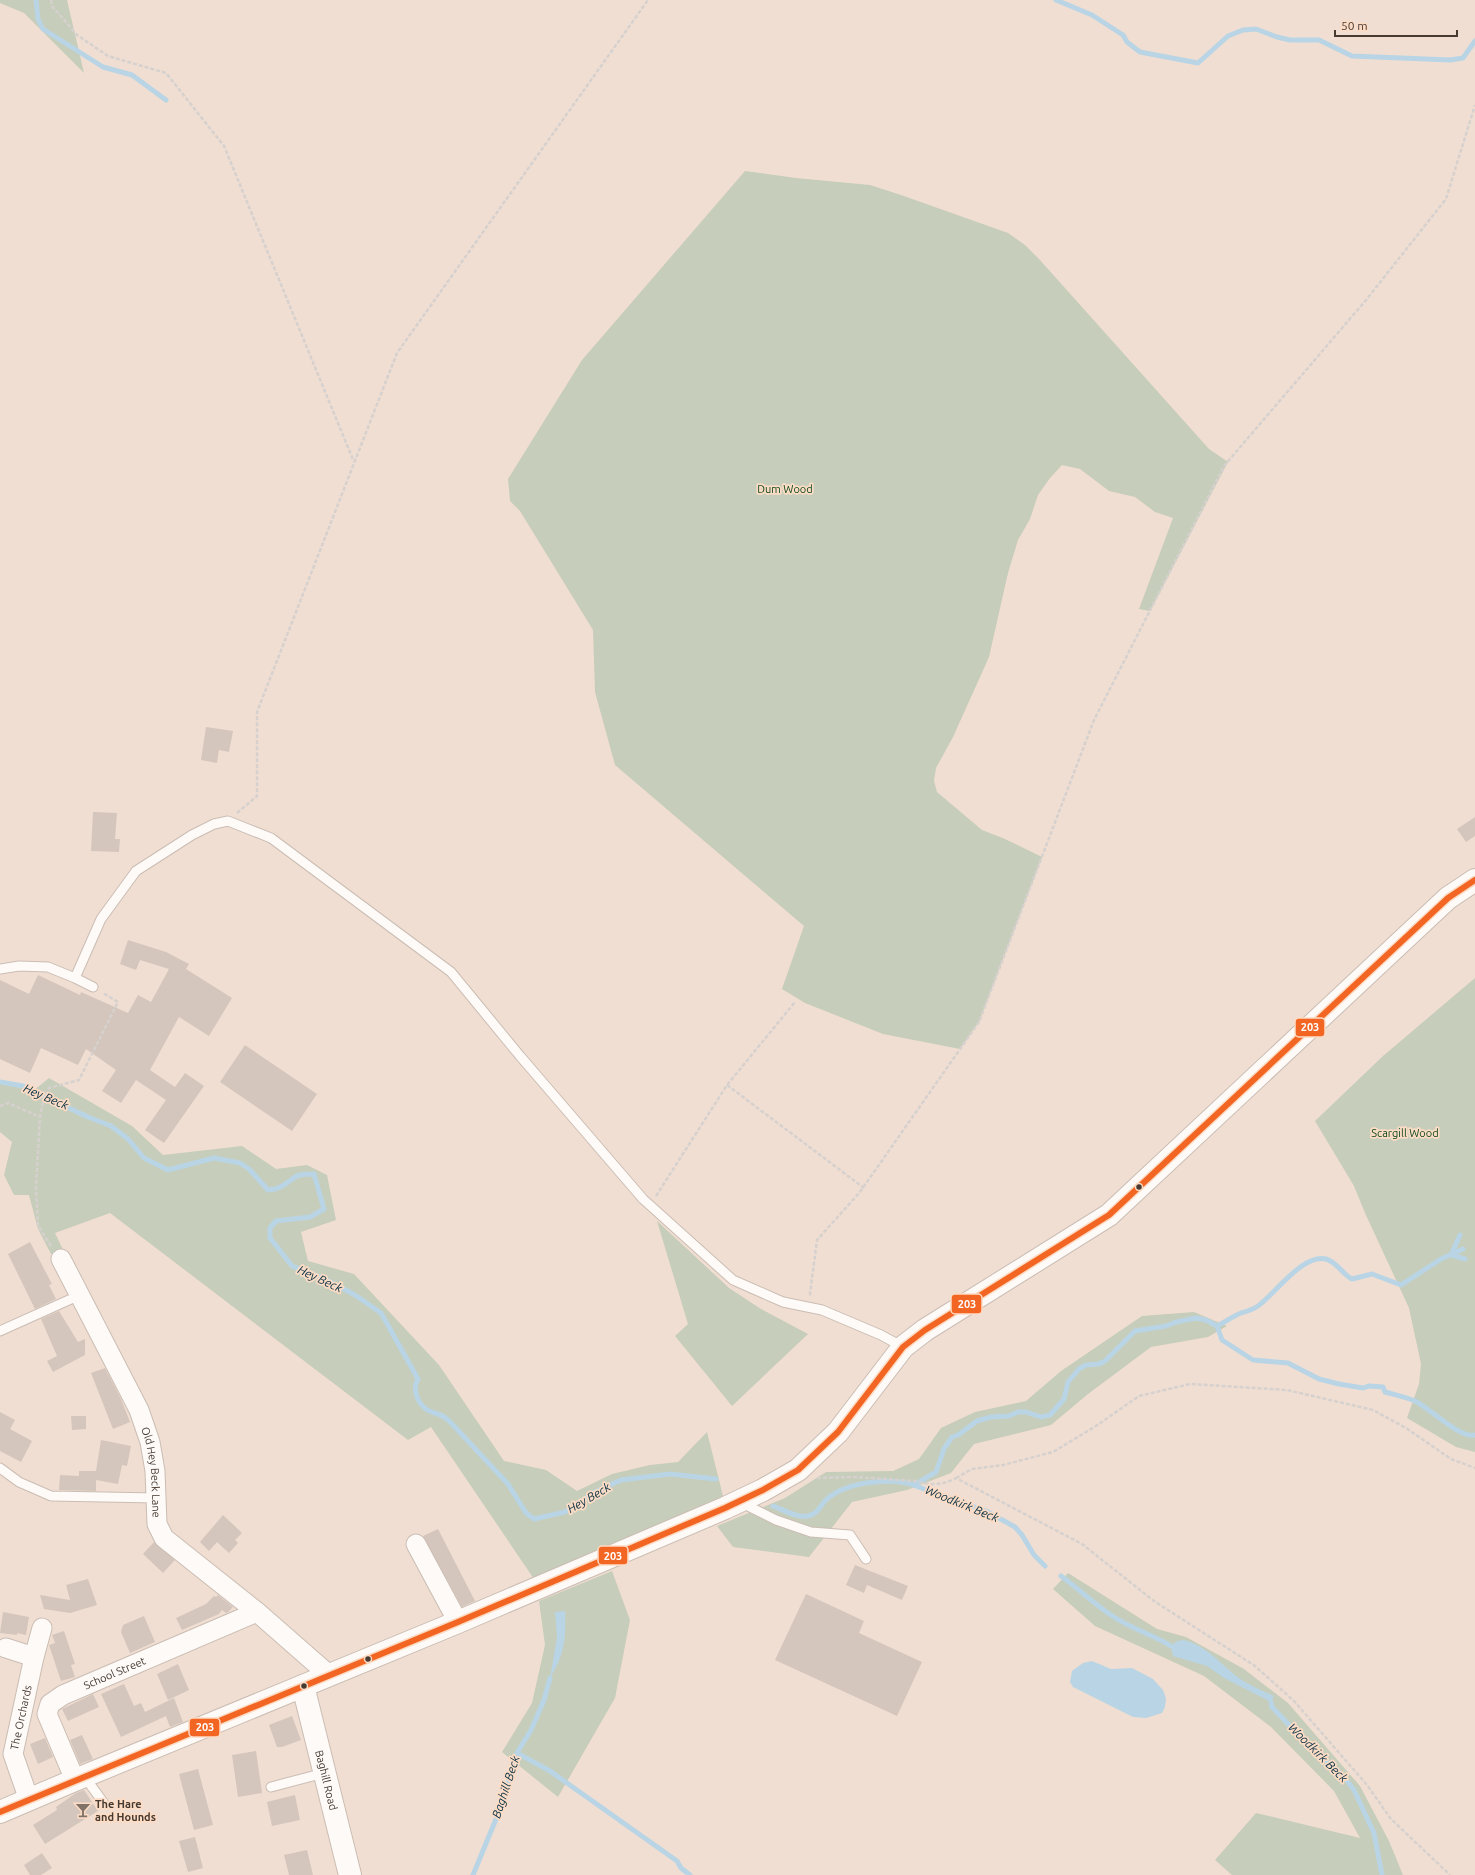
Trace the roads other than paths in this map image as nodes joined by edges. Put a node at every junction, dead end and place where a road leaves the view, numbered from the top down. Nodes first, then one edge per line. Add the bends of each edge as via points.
1 (1475, 880) edge
2 (0, 969) edge
3 (75, 978) junction
4 (93, 987) road end
5 (61, 1260) road end
6 (80, 1295) junction
7 (0, 1331) edge
8 (903, 1348) junction
9 (0, 1468) edge
10 (156, 1498) junction
11 (738, 1502) junction
12 (416, 1544) dead end
13 (866, 1559) dead end
14 (257, 1612) junction
15 (458, 1622) junction
16 (42, 1628) dead end
17 (6, 1648) dead end
18 (34, 1657) junction
19 (329, 1675) junction
20 (303, 1686) junction
21 (324, 1773) junction
22 (79, 1778) junction
23 (272, 1787) dead end
24 (28, 1800) junction
25 (103, 1802) dead end
26 (0, 1812) edge
27 (350, 1875) edge

1 - 8 street via 1448,898 1109,1215 925,1330
2 - 3 lane via 19,966 48,967
3 - 4 lane
3 - 8 lane via 101,919 136,871 214,824 228,821 271,838 451,972 520,1056 650,1205 732,1280 783,1302 822,1310 881,1335
5 - 6 street, Old Hey Beck Lane
6 - 7 lane
6 - 10 street, Old Hey Beck Lane via 139,1410 150,1442
8 - 11 street via 838,1432 798,1470
9 - 10 lane via 19,1482 51,1496
10 - 14 street, Old Hey Beck Lane via 157,1524 164,1538
11 - 13 lane via 776,1520 812,1532 850,1535
11 - 15 street
12 - 15 street
14 - 19 street, Old Hey Beck Lane
14 - 22 street, School Street via 63,1695 50,1704 47,1714
15 - 19 street
16 - 18 street, The Orchards
17 - 18 street
18 - 24 street, The Orchards via 13,1754
19 - 20 street
20 - 21 street, Baghill Road
20 - 22 street
21 - 23 lane
21 - 27 street, Baghill Road
22 - 24 street
22 - 25 lane
24 - 26 street

